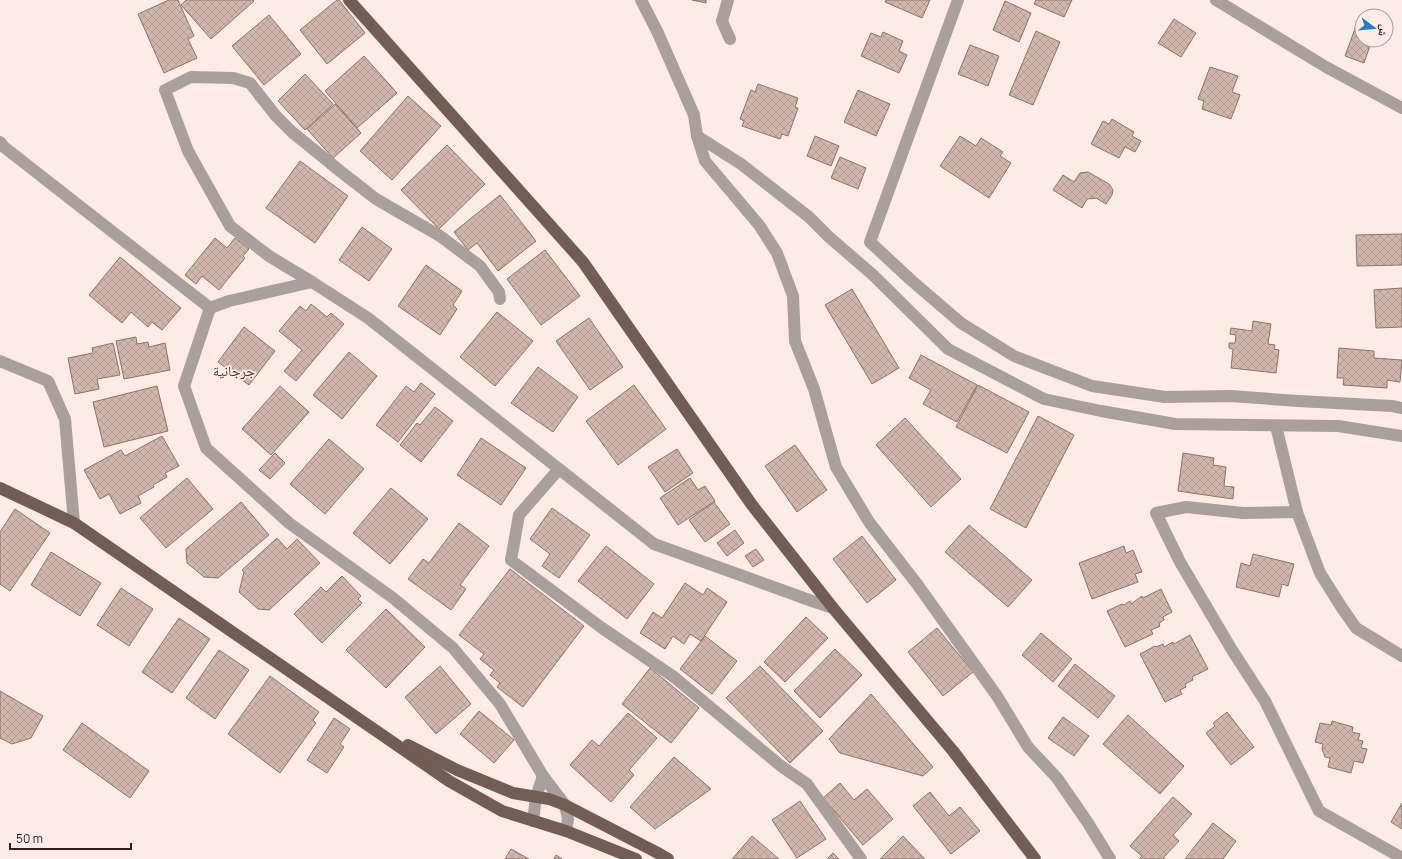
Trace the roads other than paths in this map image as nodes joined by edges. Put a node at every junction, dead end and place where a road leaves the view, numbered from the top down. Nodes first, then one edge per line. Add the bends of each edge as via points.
1 (349, 0) edge
2 (641, 0) edge
3 (728, 0) edge
4 (958, 0) edge
5 (1216, 0) edge
6 (730, 39) dead end
7 (1402, 108) edge
8 (697, 136) junction
9 (0, 142) edge
10 (312, 282) junction
11 (500, 299) dead end
12 (210, 308) junction
13 (0, 361) edge
14 (1402, 408) edge
15 (1276, 426) junction
16 (1402, 436) edge
17 (559, 469) junction
18 (0, 488) edge
19 (1297, 512) junction
20 (74, 523) junction
21 (833, 608) junction
22 (1402, 656) edge
23 (366, 724) junction
24 (543, 776) junction
25 (536, 797) junction
26 (565, 805) junction
27 (533, 821) junction
28 (566, 831) junction
29 (1402, 858) edge
30 (636, 859) edge
31 (668, 859) edge
32 (861, 859) edge
33 (1035, 859) edge
34 (1110, 859) edge

1 - 21 main road via 583,262 752,505
2 - 8 street via 694,115
3 - 6 street via 722,21
4 - 14 street via 870,242 912,282 961,323 1014,356 1092,386 1165,397 1231,396
5 - 7 street via 1326,67
8 - 15 street via 741,164 809,217 948,349 1044,399 1175,424
8 - 34 street via 705,161 759,225 777,253 793,296 795,342 814,389 836,467 869,522 997,696 1028,747 1057,778
9 - 12 street
10 - 11 street via 269,256 230,226 188,151 165,90 191,77 233,78 250,83 292,132 340,171 376,199 440,236 480,266 499,292
10 - 12 street via 229,301
10 - 17 street via 368,318
12 - 24 street via 184,386 206,448 289,523 393,598 453,648 500,704
13 - 20 street via 48,381 65,419
15 - 16 street via 1338,426
15 - 19 street
17 - 21 street via 654,544
17 - 32 street via 519,515 511,560 602,628 674,677 781,766 807,784
18 - 20 main road
19 - 22 street via 1320,573 1356,628
19 - 29 street via 1243,513 1186,507 1156,513 1180,562 1265,701 1319,810
20 - 23 main road
21 - 33 main road via 953,752
23 - 25 main road via 457,770 513,793
23 - 27 main road via 449,781 502,811
24 - 25 street
24 - 26 street
25 - 26 main road
25 - 27 street
26 - 28 street via 568,818
26 - 31 main road
27 - 28 main road
28 - 30 main road

